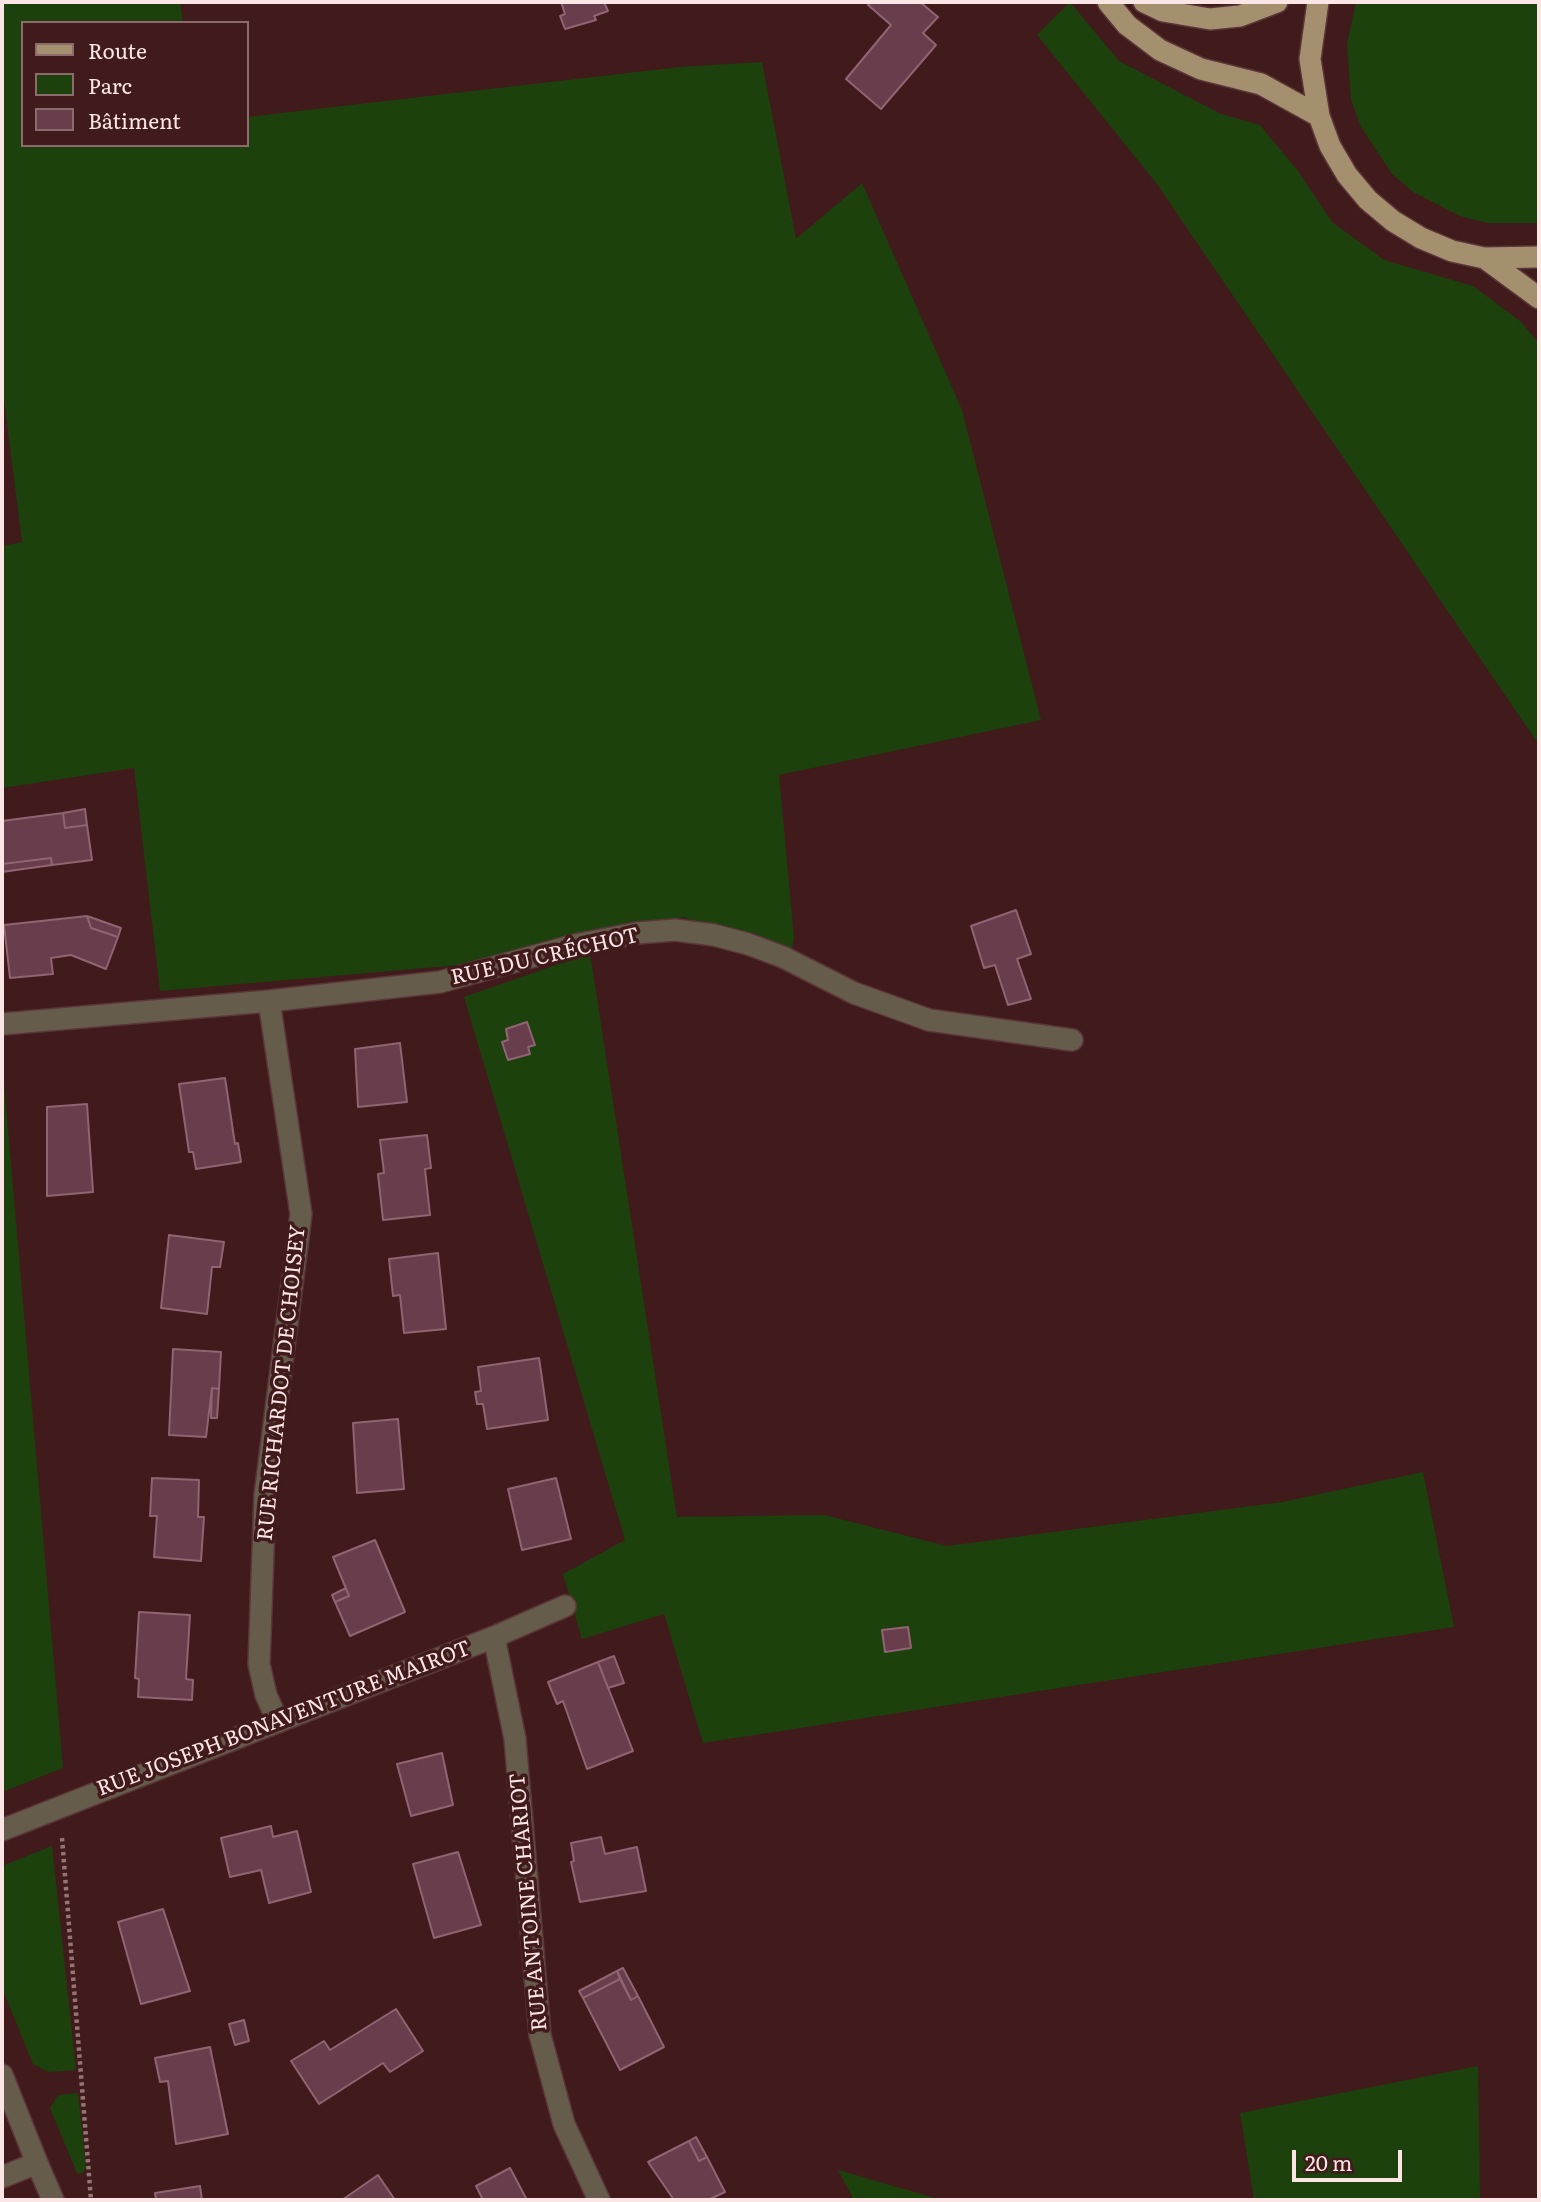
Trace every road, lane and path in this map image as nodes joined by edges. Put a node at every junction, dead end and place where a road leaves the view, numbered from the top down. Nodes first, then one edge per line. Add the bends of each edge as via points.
1 (1108, 2) edge
2 (1144, 2) edge
3 (1277, 2) edge
4 (1318, 2) edge
5 (1319, 116) junction
6 (1539, 257) edge
7 (1484, 258) junction
8 (1539, 298) edge
9 (270, 1001) junction
10 (2, 1024) edge
11 (1072, 1041) dead end
12 (565, 1606) dead end
13 (494, 1637) junction
14 (278, 1722) junction
15 (59, 1808) junction
16 (2, 1830) edge
17 (2, 2075) edge
18 (37, 2163) junction
19 (2, 2177) edge
20 (53, 2200) edge
21 (91, 2200) edge
22 (599, 2200) edge

1 - 5 main road via 1127,25 1160,51 1201,69 1261,84
2 - 3 main road via 1163,11 1210,19 1240,16
4 - 5 main road via 1310,59
5 - 7 main road via 1336,156 1368,200 1421,238
6 - 7 main road
7 - 8 main road
9 - 10 street, RUE DU CRÉCHOT
9 - 11 street, RUE DU CRÉCHOT via 440,982 575,945 675,930 748,944 855,993 929,1020
9 - 14 street, RUE RICHARDOT DE CHOISEY via 301,1214 265,1495 259,1664
12 - 13 street, RUE JOSEPH BONAVENTURE MAIROT
13 - 14 street, RUE JOSEPH BONAVENTURE MAIROT
13 - 22 street, RUE ANTOINE CHARIOT via 515,1739 540,2035 564,2124
14 - 15 street, RUE JOSEPH BONAVENTURE MAIROT
15 - 16 street, RUE JOSEPH BONAVENTURE MAIROT
15 - 21 path
17 - 18 street
18 - 19 street
18 - 20 street

